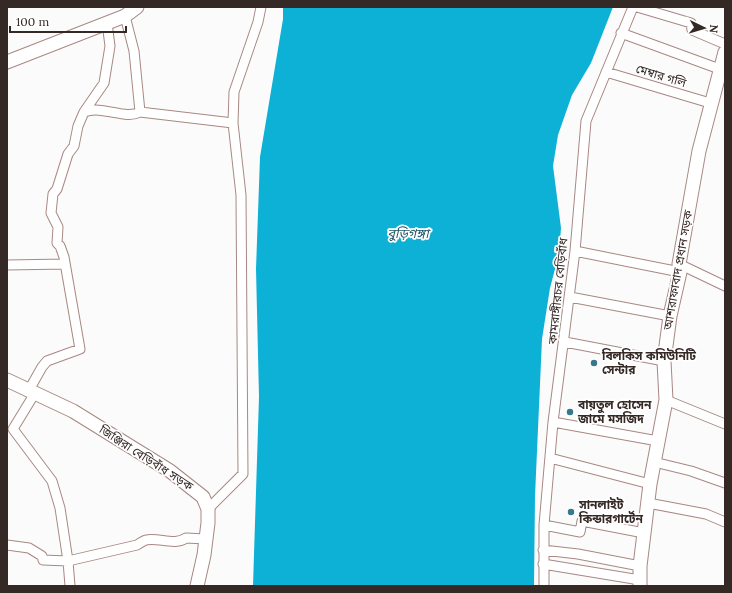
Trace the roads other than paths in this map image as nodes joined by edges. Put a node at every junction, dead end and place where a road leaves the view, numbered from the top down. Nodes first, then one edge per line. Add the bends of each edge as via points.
1 (137, 7) edge
2 (261, 7) edge
3 (633, 7) edge
4 (637, 7) edge
5 (125, 16) junction
6 (107, 23) junction
7 (621, 33) junction
8 (725, 44) edge
9 (725, 52) edge
10 (7, 62) edge
11 (723, 70) edge
12 (606, 72) junction
13 (710, 104) junction
14 (84, 112) junction
15 (140, 112) junction
16 (233, 123) junction
17 (575, 251) junction
18 (65, 264) junction
19 (7, 265) edge
20 (680, 268) junction
21 (725, 286) edge
22 (570, 297) junction
23 (670, 316) junction
24 (565, 342) junction
25 (664, 361) junction
26 (7, 380) edge
27 (32, 391) junction
28 (666, 400) junction
29 (553, 422) junction
30 (725, 424) edge
31 (658, 441) junction
32 (550, 458) junction
33 (654, 462) junction
34 (725, 483) edge
35 (650, 484) junction
36 (648, 503) junction
37 (208, 509) junction
38 (725, 522) edge
39 (544, 526) junction
40 (644, 533) junction
41 (206, 539) junction
42 (7, 545) edge
43 (543, 550) junction
44 (68, 561) junction
45 (543, 564) junction
46 (640, 566) junction
47 (640, 583) edge
48 (70, 586) edge
49 (197, 586) edge
50 (544, 586) edge

1 - 5 street
2 - 16 street via 234,92
3 - 7 street, কামরাঙ্গীরচর বেড়িবাঁধ
4 - 8 street via 691,23 692,30
5 - 6 street
5 - 15 street via 134,51
6 - 10 street
6 - 14 street via 110,46 104,83
7 - 11 street
7 - 12 street, কামরাঙ্গীরচর বেড়িবাঁধ
9 - 11 street, আশরাফাবাদ প্রধান সড়ক
11 - 13 street, আশরাফাবাদ প্রধান সড়ক
12 - 13 street, মেম্বার গলি
12 - 17 street, কামরাঙ্গীরচর বেড়িবাঁধ via 586,121
13 - 20 street, আশরাফাবাদ প্রধান সড়ক via 699,152
14 - 15 street
14 - 18 street via 74,146 68,154 58,189 52,198 52,213 58,227 57,243
15 - 16 street
16 - 37 street via 241,195 243,474
17 - 20 street
17 - 22 street, কামরাঙ্গীরচর বেড়িবাঁধ
18 - 19 street
18 - 27 street via 80,349 47,361
20 - 21 street
20 - 23 street, আশরাফাবাদ প্রধান সড়ক
22 - 23 street
22 - 24 street, কামরাঙ্গীরচর বেড়িবাঁধ
23 - 25 street, আশরাফাবাদ প্রধান সড়ক
24 - 25 street
24 - 29 street, কামরাঙ্গীরচর বেড়িবাঁধ
25 - 28 street, আশরাফাবাদ প্রধান সড়ক
26 - 27 street, জিঞ্জিরা বেড়িবাঁধ সড়ক
27 - 37 street, জিঞ্জিরা বেড়িবাঁধ সড়ক via 73,411 170,471 203,497
27 - 44 street via 13,429 52,481 60,508
28 - 30 street
28 - 31 street, আশরাফাবাদ প্রধান সড়ক
29 - 31 street
29 - 32 street, কামরাঙ্গীরচর বেড়িবাঁধ
31 - 33 street, আশরাফাবাদ প্রধান সড়ক
32 - 35 street
32 - 39 street, কামরাঙ্গীরচর বেড়িবাঁধ
33 - 34 street
33 - 35 street, আশরাফাবাদ প্রধান সড়ক
35 - 36 street, আশরাফাবাদ প্রধান সড়ক
36 - 38 street via 706,514
36 - 40 street, আশরাফাবাদ প্রধান সড়ক
37 - 41 street
39 - 40 street via 580,532 582,521
39 - 43 street, কামরাঙ্গীরচর বেড়িবাঁধ
40 - 46 street, আশরাফাবাদ প্রধান সড়ক
41 - 44 street via 147,540 137,545
41 - 49 street
42 - 44 street via 29,548 42,556 43,560
43 - 45 street, কামরাঙ্গীরচর বেড়িবাঁধ
43 - 46 street
44 - 48 street
45 - 47 street
45 - 50 street, কামরাঙ্গীরচর বেড়িবাঁধ
46 - 47 street, আশরাফাবাদ প্রধান সড়ক

